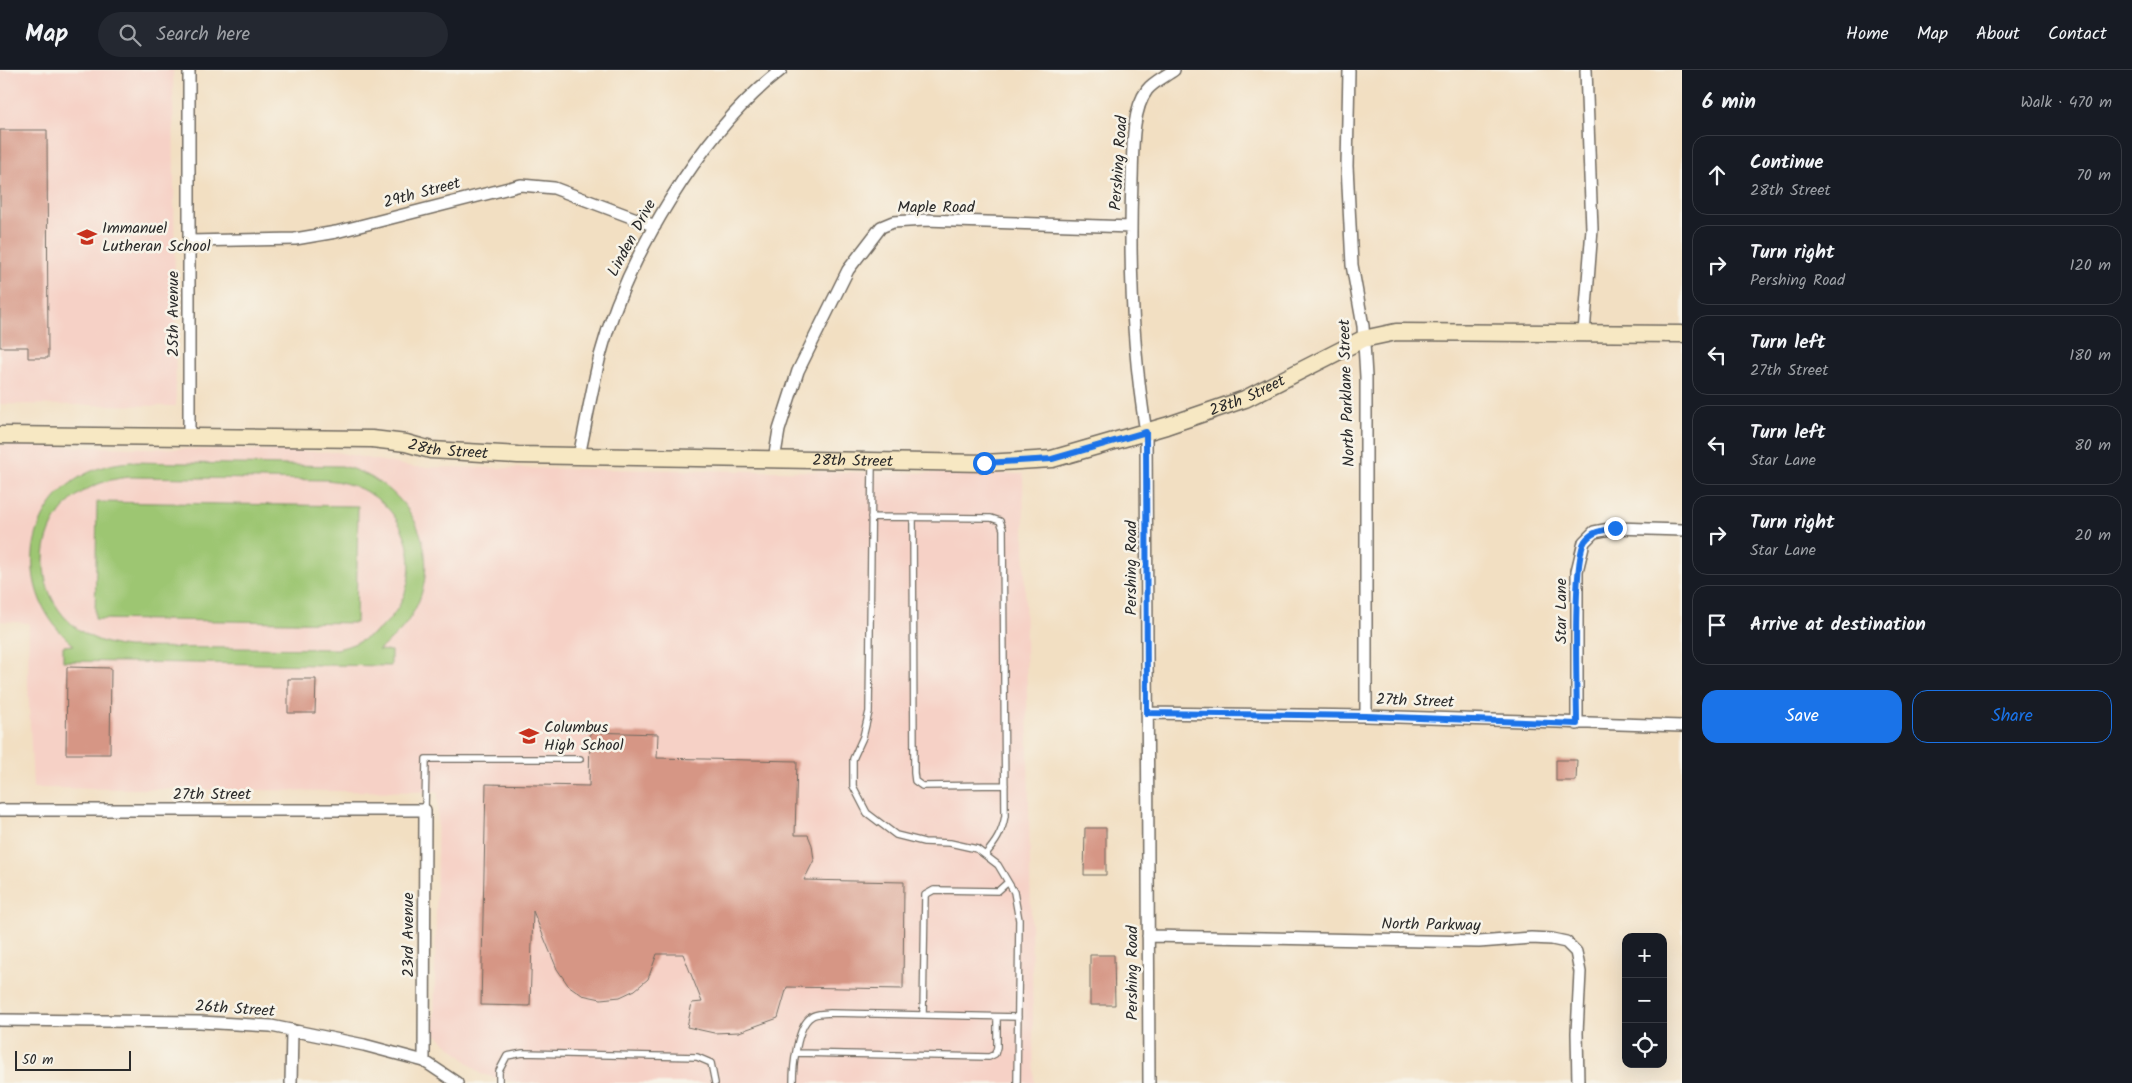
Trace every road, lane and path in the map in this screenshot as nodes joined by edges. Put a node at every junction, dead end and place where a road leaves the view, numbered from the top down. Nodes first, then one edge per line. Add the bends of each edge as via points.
1 (190, 70) edge
2 (781, 70) edge
3 (1174, 70) edge
4 (1349, 70) edge
5 (1586, 70) edge
6 (656, 226) junction
7 (1131, 227) junction
8 (190, 241) junction
9 (1584, 333) junction
10 (1682, 334) edge
11 (1363, 339) junction
12 (1146, 432) junction
13 (0, 434) edge
14 (189, 438) junction
15 (579, 456) junction
16 (774, 460) junction
17 (872, 461) junction
18 (871, 517) junction
19 (913, 517) junction
20 (1682, 530) edge
21 (1147, 713) junction
22 (1366, 716) junction
23 (1577, 724) junction
24 (1682, 726) edge
25 (580, 759) dead end
26 (1005, 785) junction
27 (0, 810) edge
28 (425, 810) junction
29 (985, 855) junction
30 (1008, 882) junction
31 (1148, 936) junction
32 (923, 1015) junction
33 (997, 1017) junction
34 (1018, 1017) junction
35 (0, 1020) edge
36 (292, 1030) junction
37 (796, 1053) junction
38 (424, 1062) junction
39 (291, 1083) edge
40 (458, 1083) edge
41 (499, 1083) edge
42 (714, 1083) edge
43 (793, 1083) edge
44 (1016, 1083) edge
45 (1149, 1083) edge
46 (1578, 1083) edge

1 - 8 street, 25th Avenue
2 - 6 street, Linden Drive via 765,82 711,141
3 - 7 street, Pershing Road via 1147,90 1138,110
4 - 11 street, North Parklane Street via 1347,166 1352,265
5 - 9 street via 1592,229
6 - 8 street, 29th Street via 554,188 521,185 336,232 295,239
6 - 15 street, Linden Drive via 624,287 600,355
7 - 12 street, Pershing Road via 1134,346
7 - 16 street, Maple Road via 925,220 893,222 881,228 848,270 798,371 779,430
8 - 14 street, 25th Avenue
9 - 10 street, 28th Street
9 - 11 street, 28th Street via 1396,332
11 - 12 street, 28th Street via 1245,399
11 - 22 street, North Parklane Street via 1366,377
12 - 17 street, 28th Street via 1052,459 984,463
12 - 21 street, Pershing Road
13 - 14 street, 28th Street
14 - 15 street, 28th Street via 372,439 431,450
15 - 16 street, 28th Street
16 - 17 street, 28th Street
17 - 18 lane
18 - 19 lane
18 - 29 lane via 869,712 853,759 852,786 868,813 896,835 977,849
19 - 26 lane via 991,518 1000,521 1003,529
19 - 26 lane via 915,781 922,786
20 - 23 street, Star Lane via 1615,528 1594,532 1584,542 1577,571
21 - 22 street, 27th Street
21 - 31 street, Pershing Road
22 - 23 street, 27th Street
23 - 24 street, 27th Street
25 - 28 lane via 426,759
26 - 29 lane via 1002,830
27 - 28 street, 27th Street
28 - 38 street, 23rd Avenue
29 - 30 lane via 998,865
30 - 32 lane via 998,891 934,890 925,895
30 - 34 lane via 1014,892 1019,920
31 - 45 street, Pershing Road
31 - 46 street, North Parkway via 1479,942 1531,938 1566,942 1576,952 1580,972
32 - 33 lane
32 - 37 lane via 812,1015 804,1024
33 - 34 lane
33 - 37 lane via 997,1047 995,1054 989,1056
34 - 44 lane
35 - 36 street, 26th Street via 200,1022
36 - 38 street, 26th Street
36 - 39 street
37 - 43 lane
38 - 40 street, 26th Street
41 - 42 lane via 499,1071 507,1056 523,1053 697,1057 711,1063

